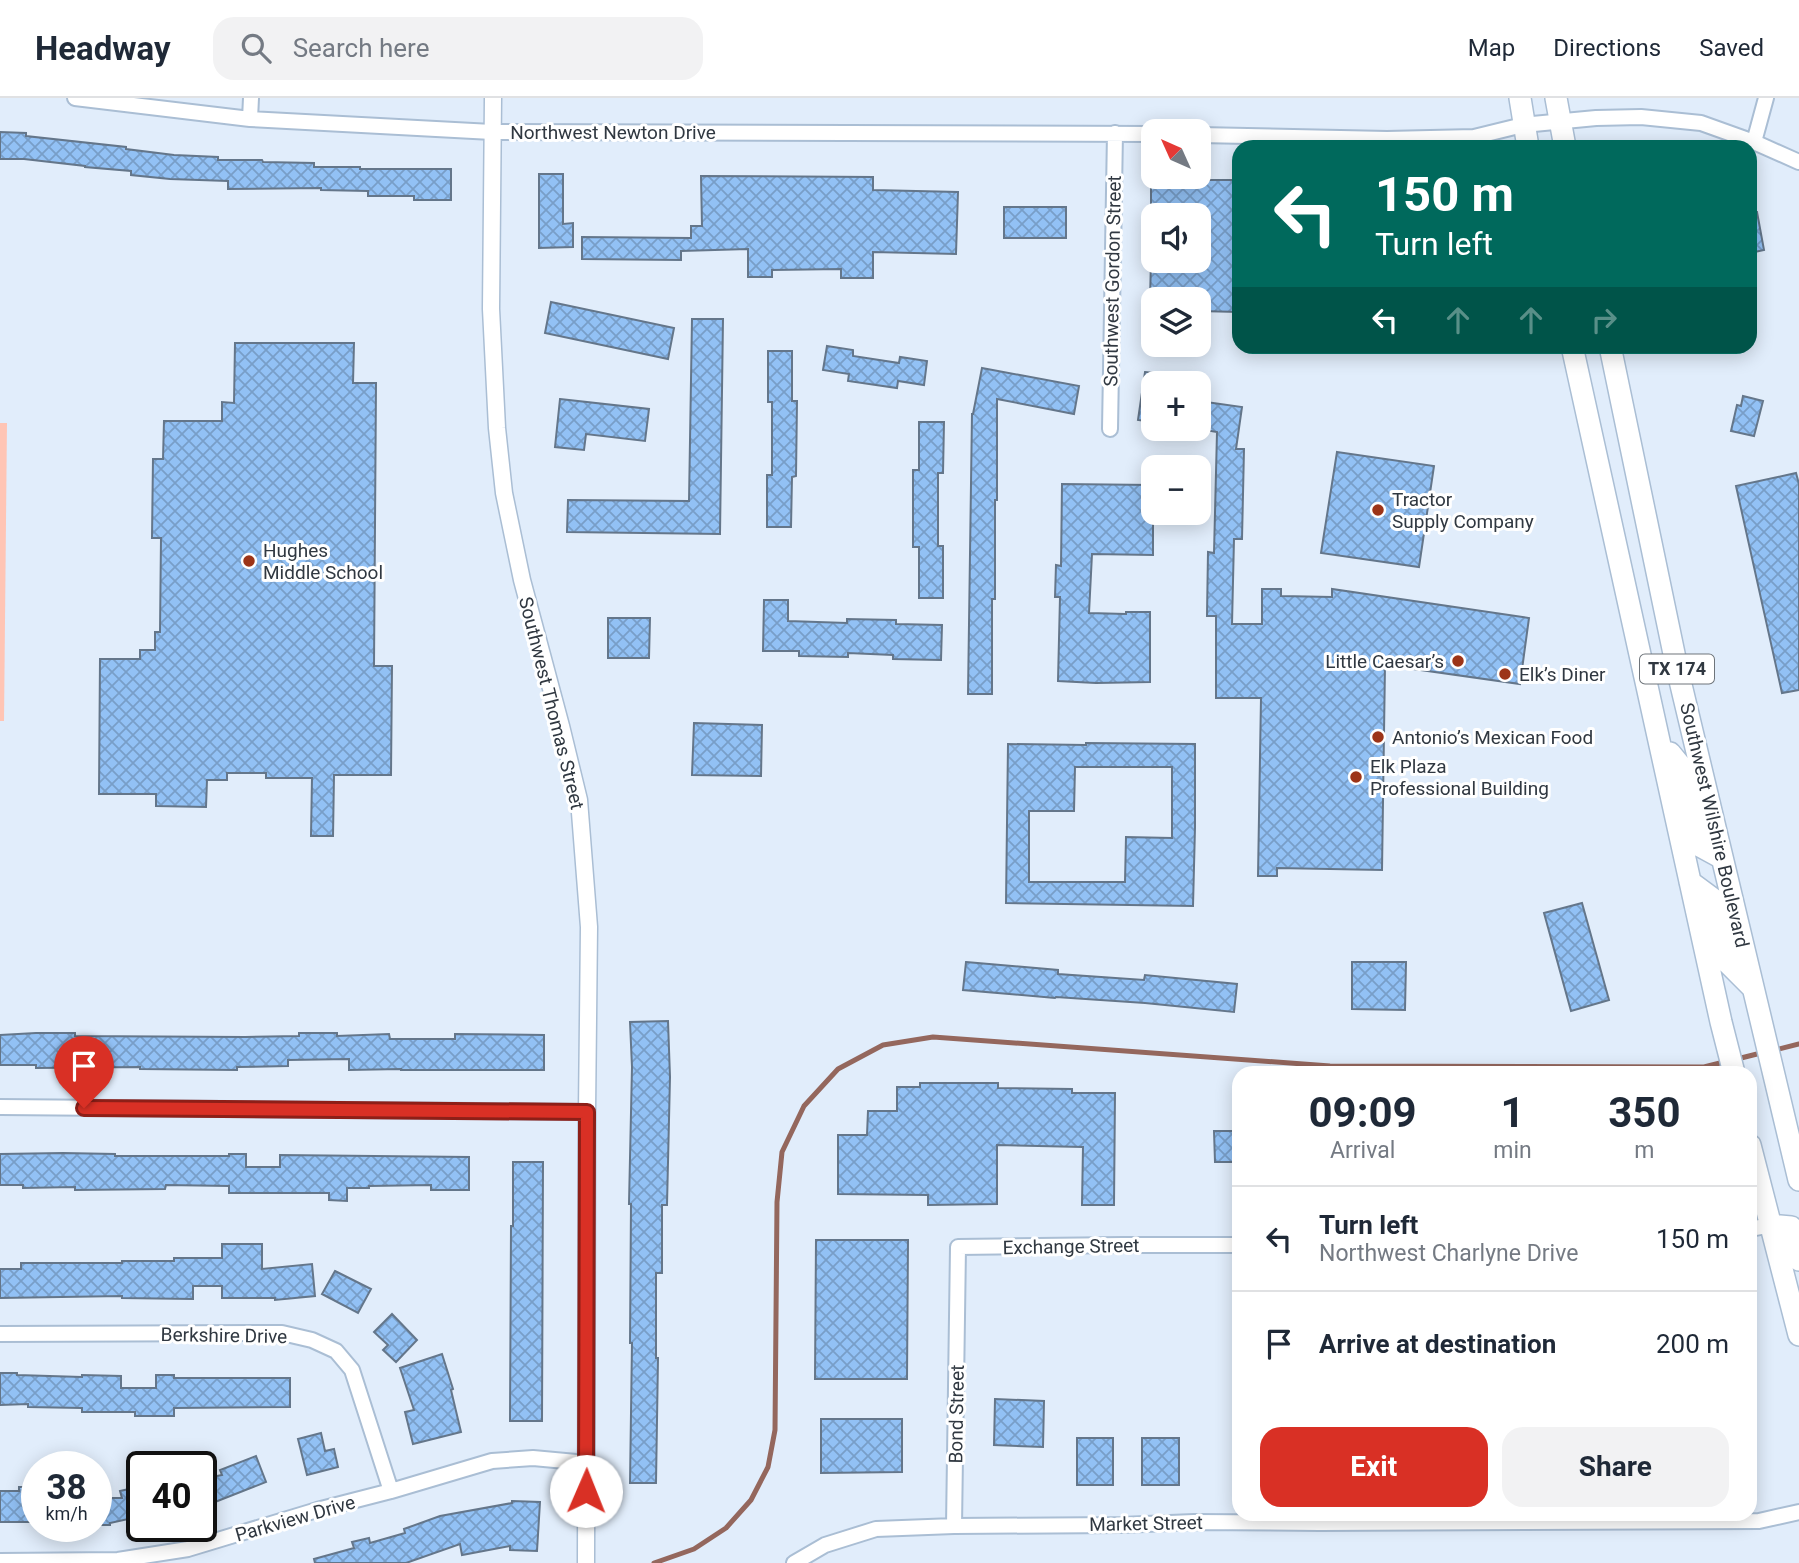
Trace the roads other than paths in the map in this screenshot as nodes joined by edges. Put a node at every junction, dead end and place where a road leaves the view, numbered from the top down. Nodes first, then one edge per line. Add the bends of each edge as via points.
1 (75, 98) edge
2 (251, 98) edge
3 (493, 98) edge
4 (1520, 98) edge
5 (1556, 98) edge
6 (1766, 98) edge
7 (250, 119) junction
8 (1560, 122) junction
9 (1523, 125) junction
10 (492, 132) junction
11 (1115, 133) junction
12 (1141, 134) edge
13 (1211, 135) edge
14 (1526, 140) edge
15 (1564, 140) edge
16 (1748, 140) edge
17 (1755, 140) edge
18 (1757, 143) edge
19 (1799, 162) edge
20 (1574, 354) edge
21 (1612, 354) edge
22 (1110, 429) dead end
23 (1659, 741) junction
24 (1722, 858) junction
25 (1690, 882) junction
26 (1754, 989) junction
27 (1732, 1066) edge
28 (0, 1107) edge
29 (587, 1112) junction
30 (1799, 1180) edge
31 (1757, 1202) edge
32 (1760, 1227) edge
33 (1232, 1245) edge
34 (1799, 1260) edge
35 (958, 1302) joint
36 (0, 1334) edge
37 (1799, 1335) edge
38 (587, 1463) junction
39 (391, 1491) junction
40 (1799, 1512) edge
41 (954, 1526) junction
42 (0, 1561) edge
43 (586, 1563) edge
44 (794, 1563) edge

1 - 7 street, Northwest Newton Drive
2 - 7 street
3 - 10 street, Southwest Thomas Street
4 - 9 main road
5 - 8 main road
6 - 17 street
7 - 10 street, Northwest Newton Drive
8 - 9 street
8 - 15 main road
8 - 16 street via 1653,118 1701,123
9 - 13 street via 1474,137
9 - 14 main road
10 - 11 street, Northwest Newton Drive
10 - 29 street, Southwest Thomas Street via 491,309 497,428 504,493 522,580 579,800 589,927
11 - 12 street, Northwest Newton Drive
11 - 22 street, Southwest Gordon Street
18 - 19 street
20 - 23 main road, Southwest Wilshire Boulevard / TX 174
21 - 24 main road, Southwest Wilshire Boulevard / TX 174
23 - 24 main road via 1679,764 1700,846
23 - 25 main road, Southwest Wilshire Boulevard / TX 174
24 - 26 main road, Southwest Wilshire Boulevard / TX 174
25 - 26 main road via 1713,898 1727,962
25 - 27 main road, Southwest Wilshire Boulevard / TX 174
26 - 30 main road, Southwest Wilshire Boulevard / TX 174
28 - 29 street
29 - 38 street, Southwest Thomas Street
31 - 32 main road
32 - 34 main road via 1791,1227
32 - 37 main road
33 - 35 street, Exchange Street via 958,1247
35 - 41 street, Bond Street
36 - 39 street, Berkshire Drive via 282,1333 312,1340 336,1351 352,1370
38 - 39 street, Parkview Drive via 533,1458 492,1461
38 - 43 street, Southwest Thomas Street
39 - 42 street, Parkview Drive via 188,1549 118,1560
40 - 41 street, Market Street via 1759,1521
41 - 44 street, Market Street via 876,1529 825,1545

